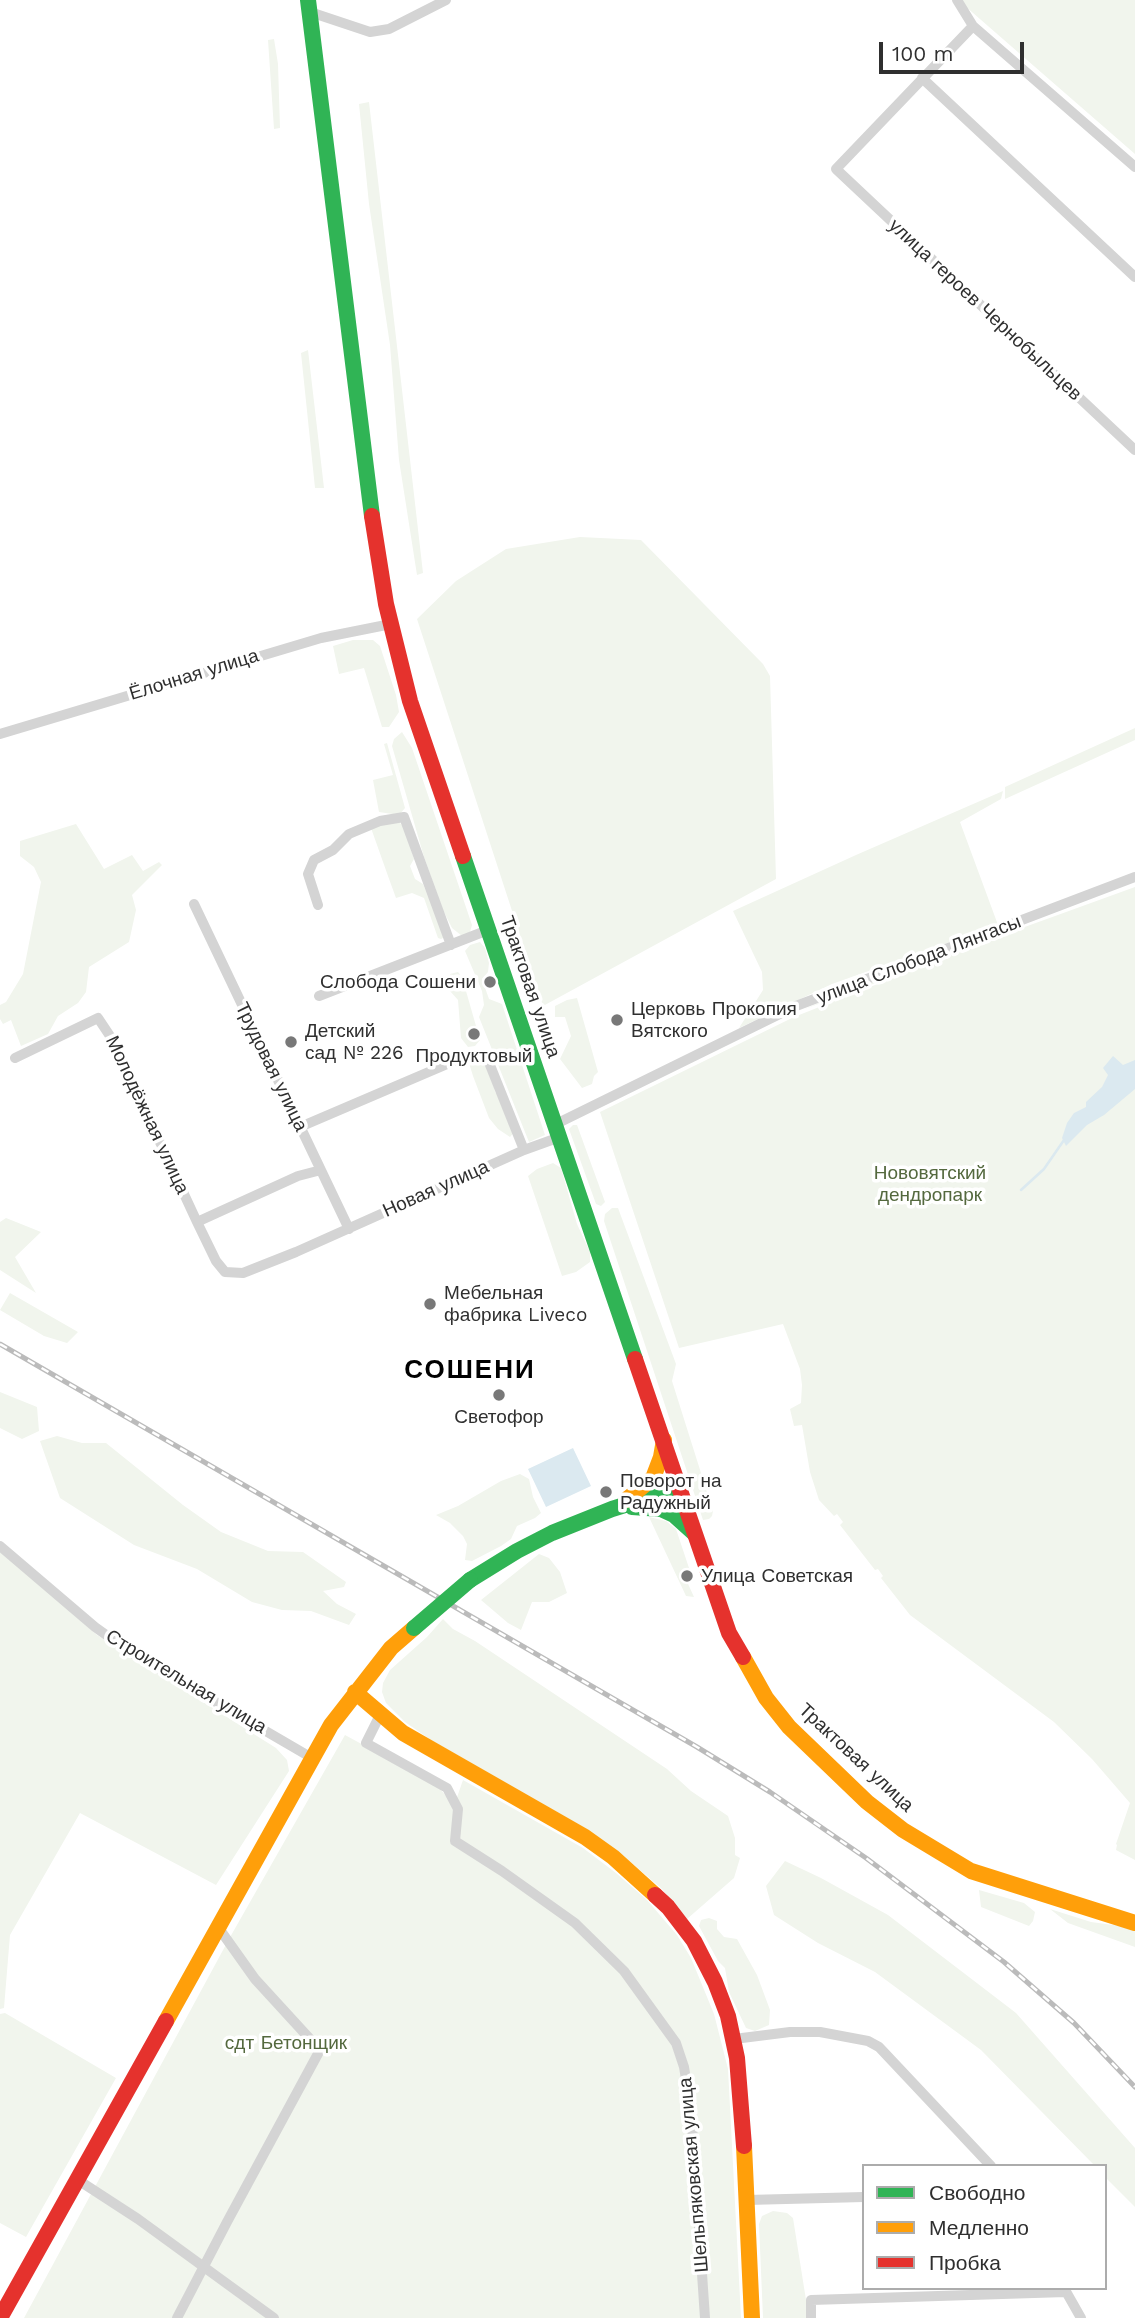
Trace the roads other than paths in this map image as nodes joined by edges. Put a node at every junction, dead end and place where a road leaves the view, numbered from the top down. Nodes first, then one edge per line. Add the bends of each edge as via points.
1 (446, 0) edge
2 (957, 0) edge
3 (309, 6) edge
4 (973, 26) junction
5 (922, 78) junction
6 (1135, 167) edge
7 (1135, 277) edge
8 (1135, 450) edge
9 (391, 624) junction
10 (0, 734) edge
11 (1135, 877) edge
12 (194, 904) dead end
13 (318, 905) dead end
14 (488, 930) junction
15 (451, 945) junction
16 (319, 996) dead end
17 (15, 1058) dead end
18 (300, 1127) junction
19 (558, 1131) junction
20 (524, 1150) junction
21 (321, 1170) junction
22 (197, 1222) junction
23 (349, 1229) junction
24 (664, 1440) junction
25 (679, 1488) junction
26 (612, 1509) junction
27 (694, 1533) junction
28 (0, 1546) edge
29 (355, 1692) junction
30 (380, 1715) junction
31 (312, 1758) junction
32 (1135, 1923) edge
33 (218, 1927) junction
34 (734, 2039) junction
35 (988, 2164) edge
36 (78, 2180) junction
37 (862, 2197) edge
38 (747, 2200) junction
39 (204, 2266) junction
40 (1065, 2290) edge
41 (0, 2318) edge
42 (177, 2318) edge
43 (274, 2318) edge
44 (705, 2318) edge
45 (752, 2318) edge
46 (811, 2318) edge
47 (1081, 2318) edge

1 - 3 street via 389,29 370,32
2 - 4 street
3 - 9 main road, Трактовая улица via 357,404
4 - 5 street
4 - 6 street
5 - 7 street
5 - 8 street, улица героев Чернобыльцев via 836,169
9 - 10 street, Ёлочная улица via 321,638
9 - 14 main road, Трактовая улица via 410,701
11 - 19 street, улица Слобода Лянгасы via 796,1006
12 - 18 street, Трудовая улица
13 - 15 street via 308,874 314,860 349,834 404,817
14 - 15 street
14 - 19 main road, Трактовая улица
15 - 16 street
17 - 22 street, Молодёжная улица via 98,1018 113,1039
18 - 20 street via 459,1059 486,1055
18 - 21 street, Трудовая улица
19 - 20 street, улица Слобода Лянгасы
19 - 24 main road, Трактовая улица
20 - 23 street, Новая улица
21 - 22 street
21 - 23 street, Трудовая улица
22 - 23 street, Молодёжная улица via 225,1272 243,1273
24 - 25 main road, Трактовая улица
24 - 26 main road via 653,1478
25 - 26 main road
25 - 27 main road, Трактовая улица
26 - 27 main road via 661,1509 674,1514
26 - 29 main road, bridge via 552,1533 470,1580 391,1648
27 - 32 main road, Трактовая улица via 729,1633 766,1698 789,1727 867,1802 971,1871
28 - 31 street, Строительная улица via 121,1646
29 - 30 main road
29 - 31 main road
30 - 34 main road via 585,1837 641,1880 694,1941 715,1982
30 - 44 street, Шельпяковская улица via 366,1742 446,1788 458,1809 455,1841 575,1923 624,1971 676,2043 691,2110
31 - 33 main road
33 - 36 main road
33 - 39 street via 255,1979 320,2050
34 - 35 street via 820,2032 868,2041 879,2047
34 - 38 main road via 741,2080
36 - 39 street
36 - 41 main road
37 - 38 street
38 - 45 main road
39 - 42 street
39 - 43 street
40 - 46 street via 811,2300
40 - 47 street

